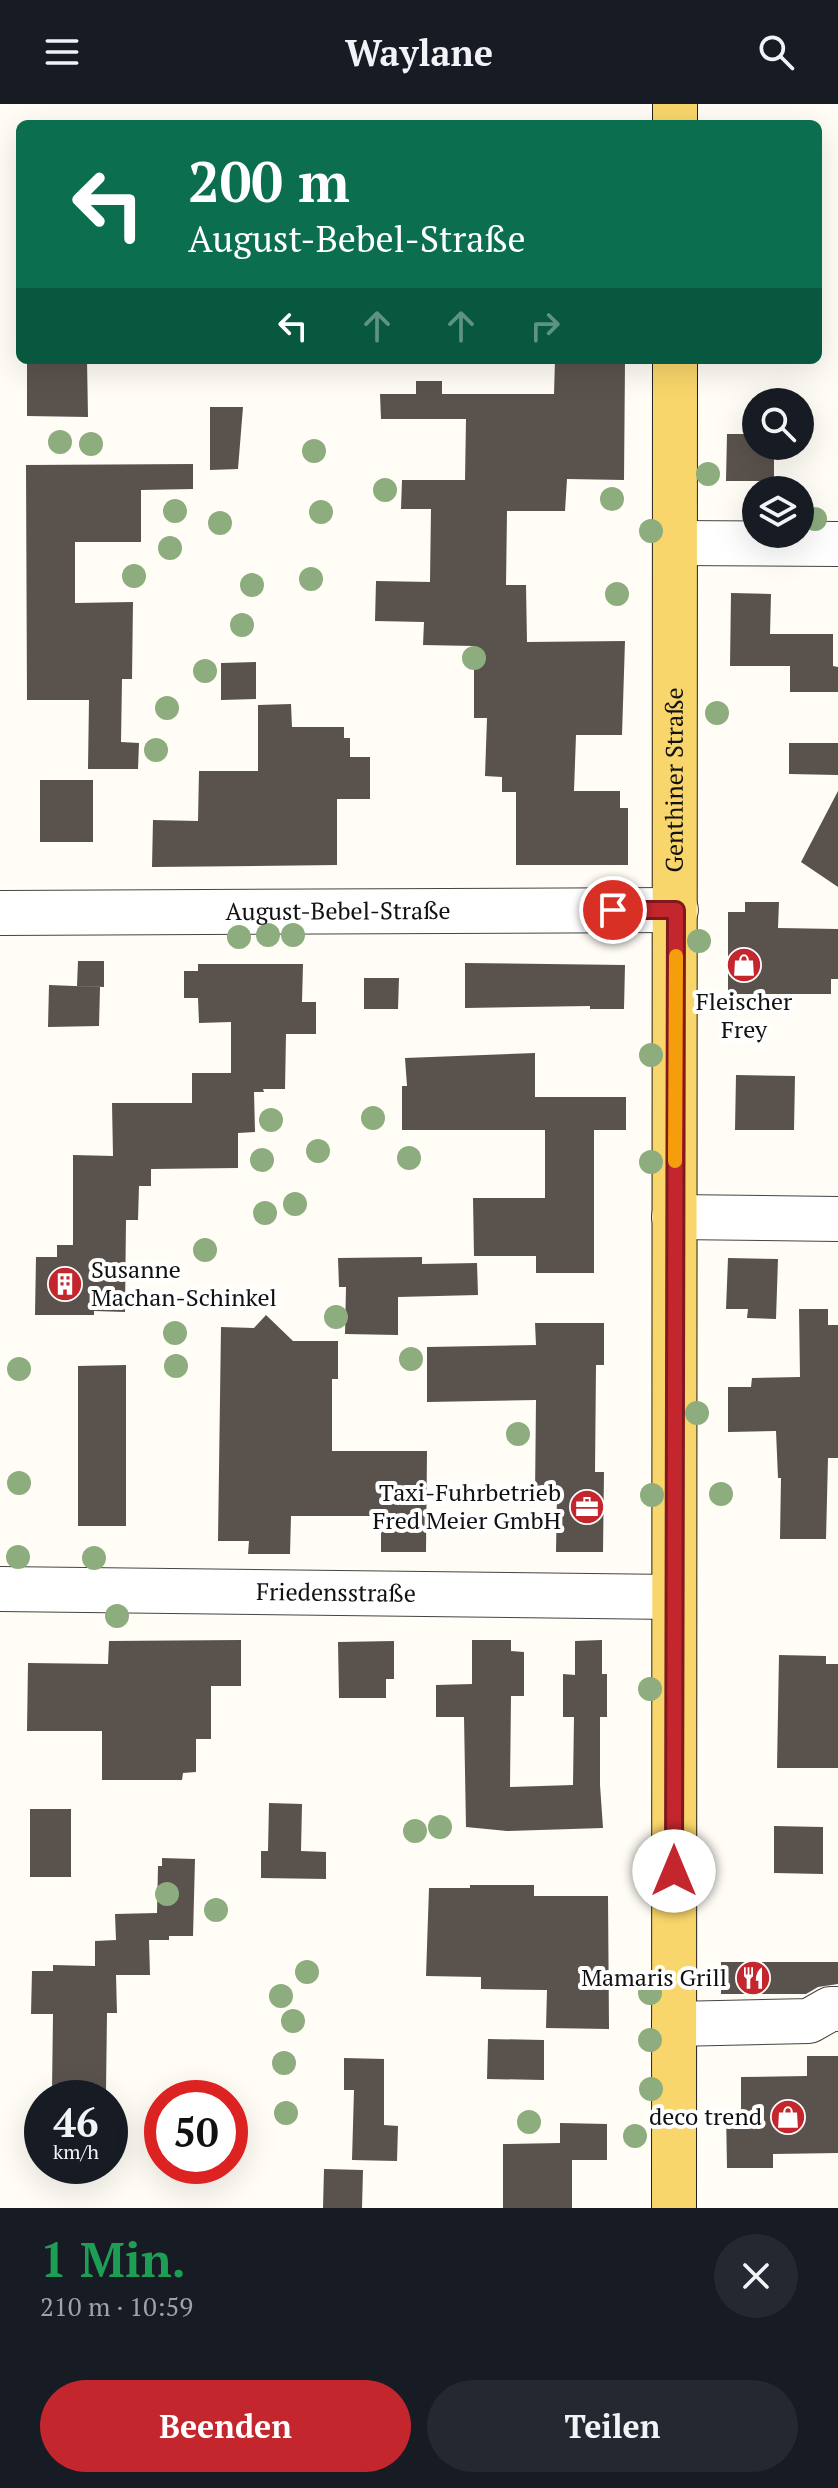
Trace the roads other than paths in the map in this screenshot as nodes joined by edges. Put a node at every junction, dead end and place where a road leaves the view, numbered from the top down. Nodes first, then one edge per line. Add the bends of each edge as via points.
1 (675, 364) edge
2 (676, 543) junction
3 (838, 544) edge
4 (676, 910) junction
5 (0, 913) edge
6 (674, 1217) junction
7 (838, 1219) edge
8 (0, 1589) edge
9 (673, 1597) junction
10 (838, 2009) edge
11 (674, 2024) junction
12 (674, 2208) edge

1 - 2 main road, Genthiner Straße
2 - 3 street
2 - 4 main road, Genthiner Straße
4 - 5 street, August-Bebel-Straße
4 - 6 main road, Genthiner Straße
6 - 7 street
6 - 9 main road, Genthiner Straße
8 - 9 street, Friedensstraße
9 - 11 main road, Genthiner Straße
10 - 11 street via 809,2021
11 - 12 main road, Genthiner Straße

